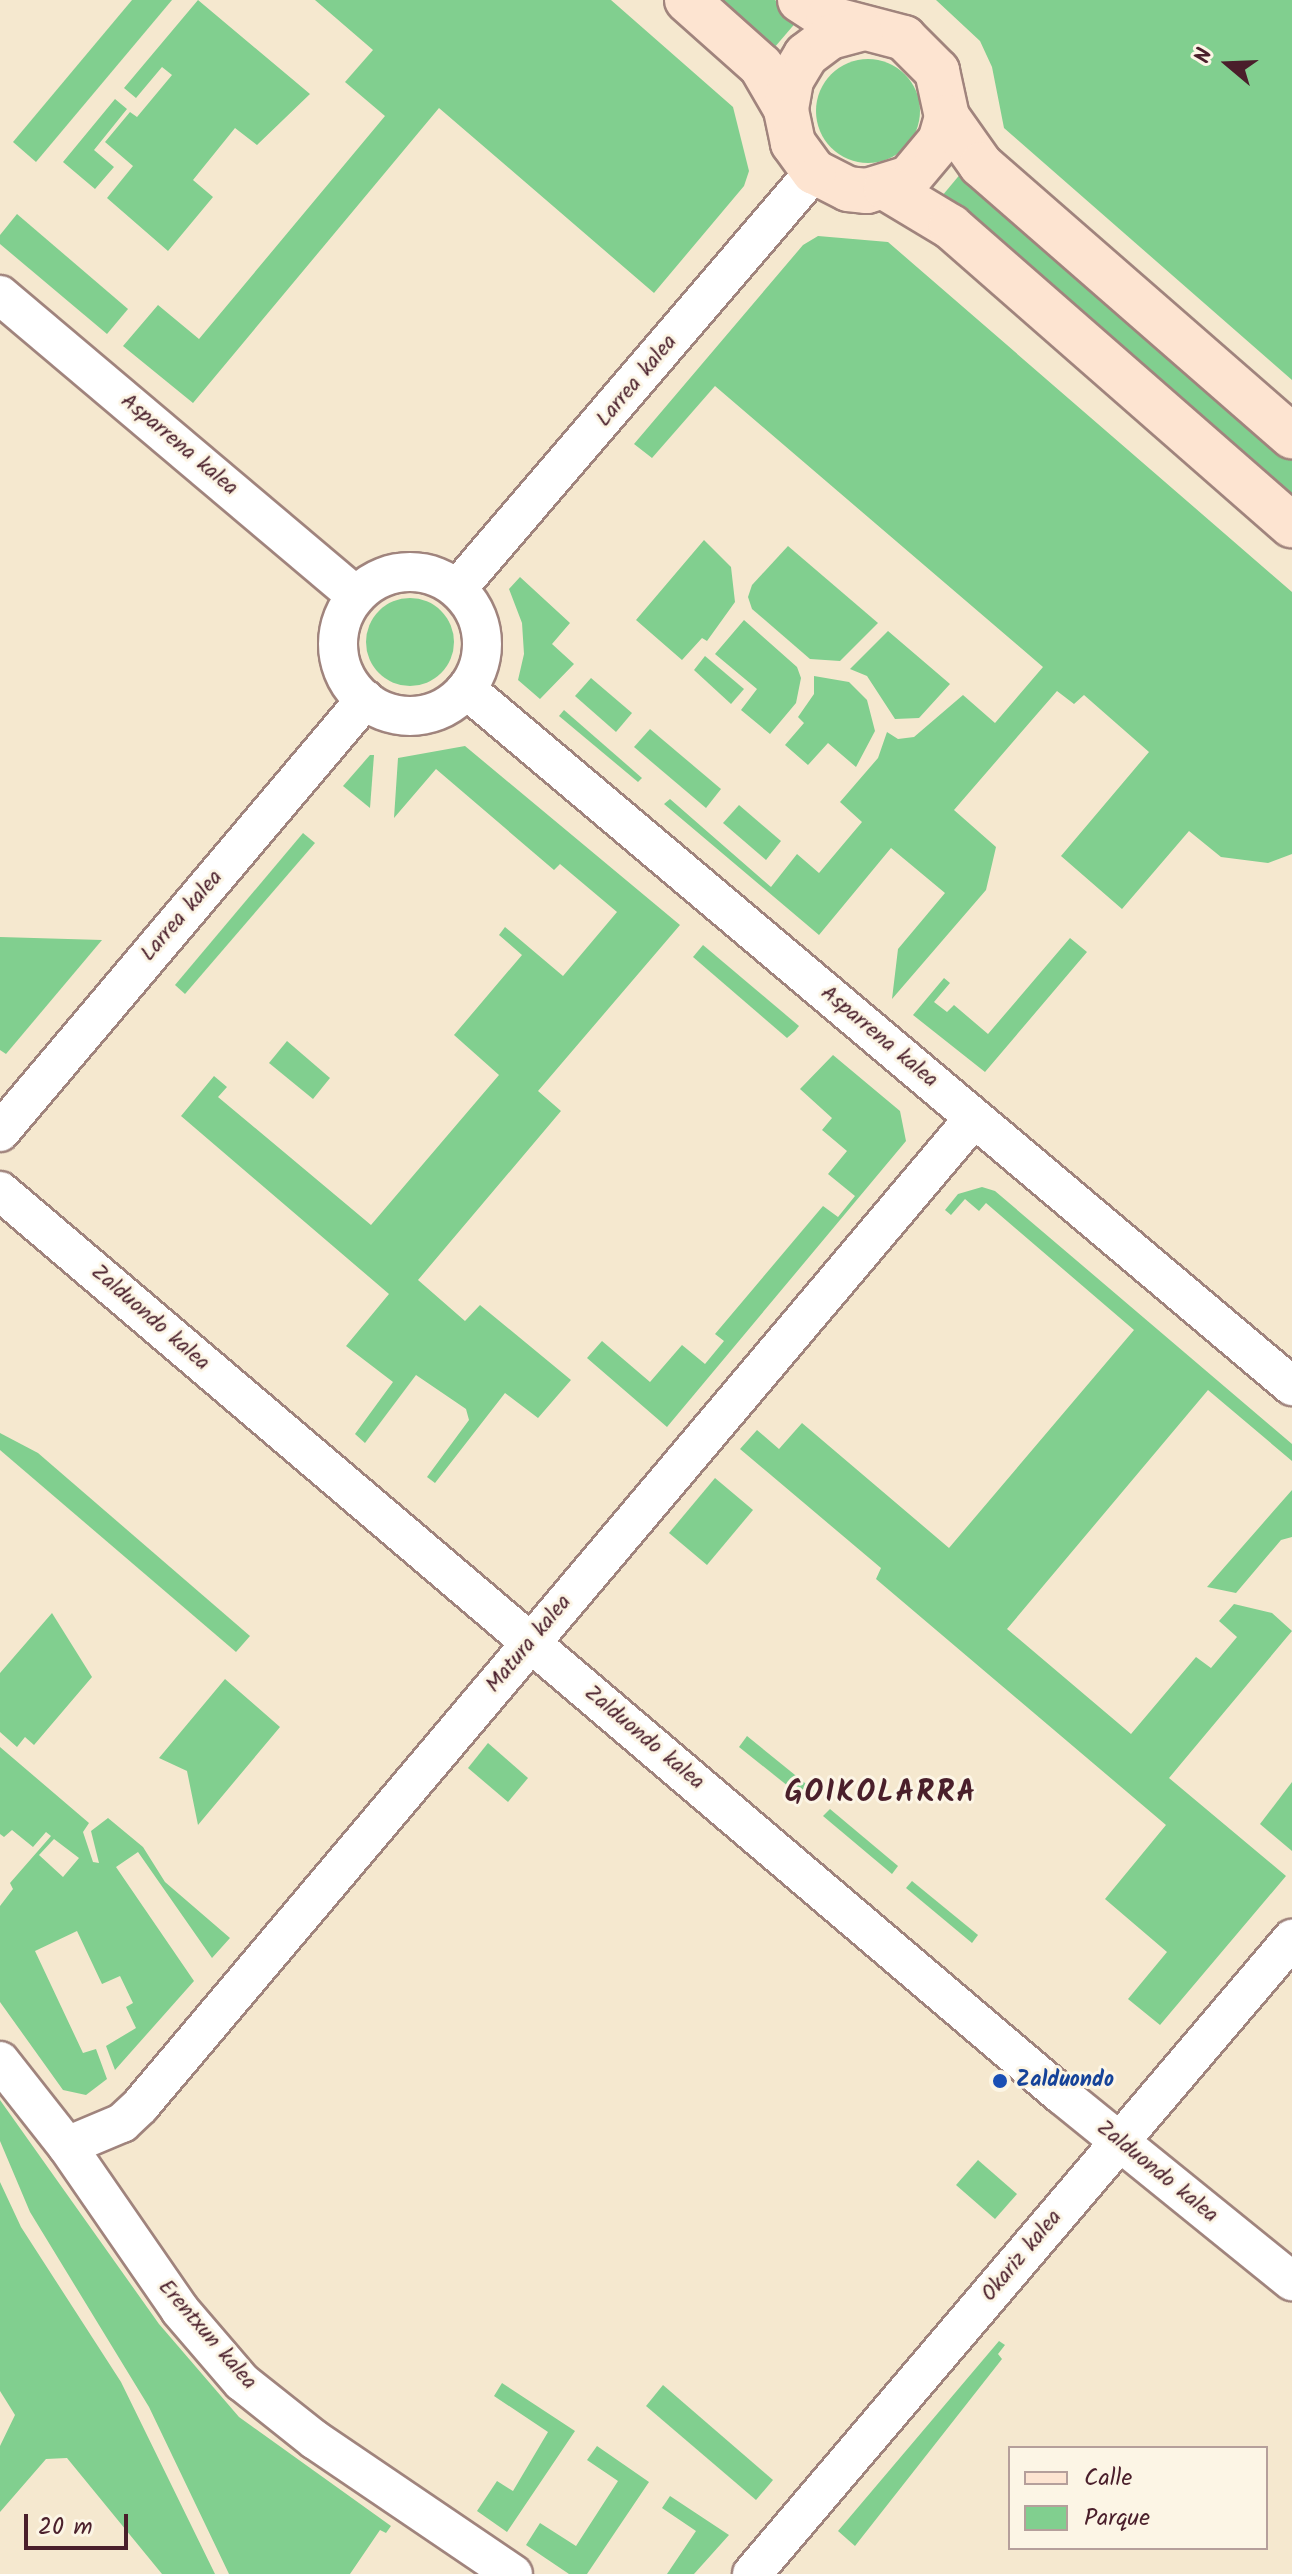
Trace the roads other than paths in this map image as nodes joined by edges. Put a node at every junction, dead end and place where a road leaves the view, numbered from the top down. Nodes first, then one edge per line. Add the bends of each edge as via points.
1 (687, 0) edge
2 (800, 0) edge
3 (859, 29) junction
4 (786, 109) junction
5 (947, 117) junction
6 (814, 172) junction
7 (886, 188) junction
8 (0, 295) edge
9 (1292, 436) edge
10 (1292, 525) edge
11 (457, 589) junction
12 (356, 596) junction
13 (466, 689) junction
14 (365, 700) junction
15 (974, 1118) junction
16 (0, 1132) edge
17 (0, 1191) edge
18 (1292, 1386) edge
19 (531, 1644) junction
20 (1292, 1939) edge
21 (0, 2061) edge
22 (1119, 2141) junction
23 (67, 2146) junction
24 (1292, 2281) edge
25 (513, 2574) edge
26 (752, 2574) edge

1 - 4 main road via 761,66
2 - 3 main road
3 - 4 main road via 830,37 806,55 791,80
3 - 5 main road via 893,34 923,52 937,71
4 - 6 main road via 793,143
5 - 7 main road via 928,162
5 - 9 main road via 981,165
6 - 7 main road via 848,189
6 - 11 street, Larrea kalea
7 - 10 main road via 951,227
8 - 12 street, Asparrena kalea
11 - 12 street via 416,571 373,582
11 - 13 street via 471,606 482,648
12 - 14 street via 342,621 338,650 347,677
13 - 14 street via 450,704 417,715 384,711
13 - 15 street, Asparrena kalea
14 - 16 street, Larrea kalea
15 - 18 street, Asparrena kalea
15 - 19 street, Matura kalea
17 - 19 street, Zalduondo kalea
19 - 22 street, Zalduondo kalea
19 - 23 street, Matura kalea via 140,2106 122,2123
20 - 22 street, Okariz kalea
21 - 23 street, Erentxun kalea
22 - 24 street, Zalduondo kalea
22 - 26 street, Okariz kalea
23 - 25 street, Erentxun kalea via 180,2310 242,2382 315,2440

